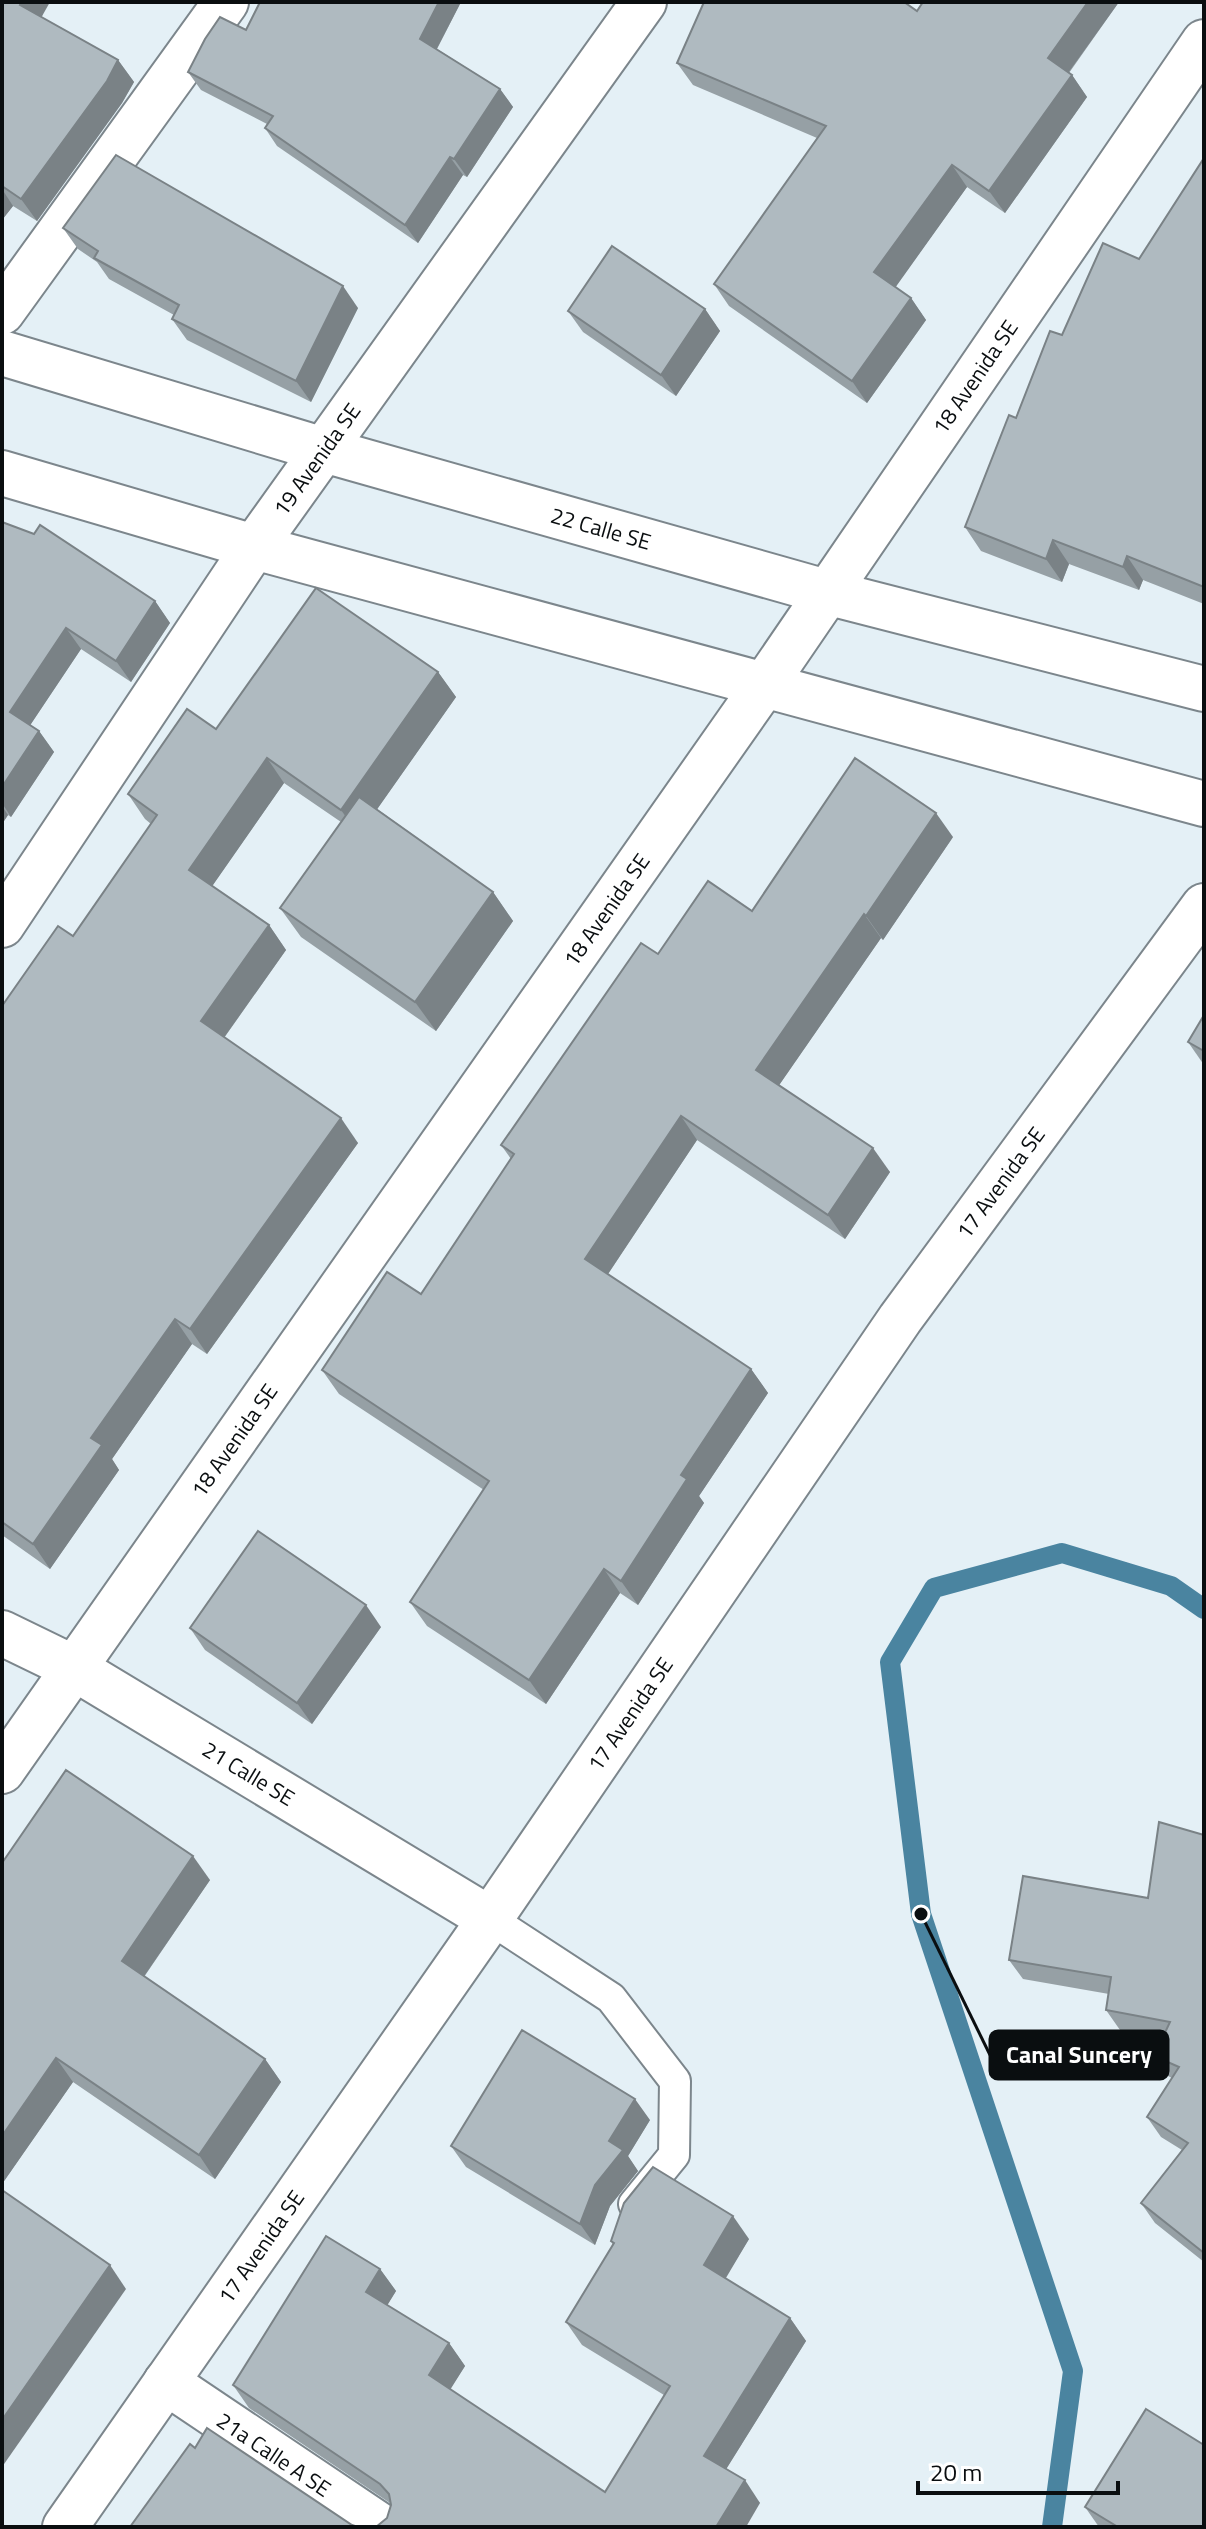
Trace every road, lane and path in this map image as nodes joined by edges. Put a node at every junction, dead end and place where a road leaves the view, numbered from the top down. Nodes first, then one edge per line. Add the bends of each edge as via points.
1 (226, 2) edge
2 (644, 2) edge
3 (1204, 42) edge
4 (2, 312) edge
5 (2, 353) edge
6 (324, 450) junction
7 (2, 473) edge
8 (254, 547) junction
9 (826, 592) junction
10 (765, 684) junction
11 (1204, 689) edge
12 (1204, 804) edge
13 (1204, 906) edge
14 (2, 925) edge
15 (2, 1633) edge
16 (74, 1668) junction
17 (2, 1771) edge
18 (490, 1919) junction
19 (620, 2229) edge
20 (166, 2382) junction
21 (65, 2527) edge
22 (382, 2527) edge

1 - 4 street
2 - 6 street, 19 Avenida SE
3 - 9 street, 18 Avenida SE
5 - 6 street, 22 Calle SE
6 - 8 street, 19 Avenida SE
6 - 9 street, 22 Calle SE
7 - 8 street
8 - 10 street
8 - 14 street, 19 Avenida SE
9 - 10 street, 18 Avenida SE
9 - 11 street, 22 Calle SE
10 - 12 street
10 - 16 street, 18 Avenida SE
13 - 18 street, 17 Avenida SE via 900,1319
15 - 16 street, 21 Calle SE
16 - 17 street, 18 Avenida SE
16 - 18 street, 21 Calle SE
18 - 19 lane via 611,1998 675,2081 674,2155
18 - 20 street, 17 Avenida SE
20 - 21 street, 17 Avenida SE
20 - 22 street, 21a Calle A SE

